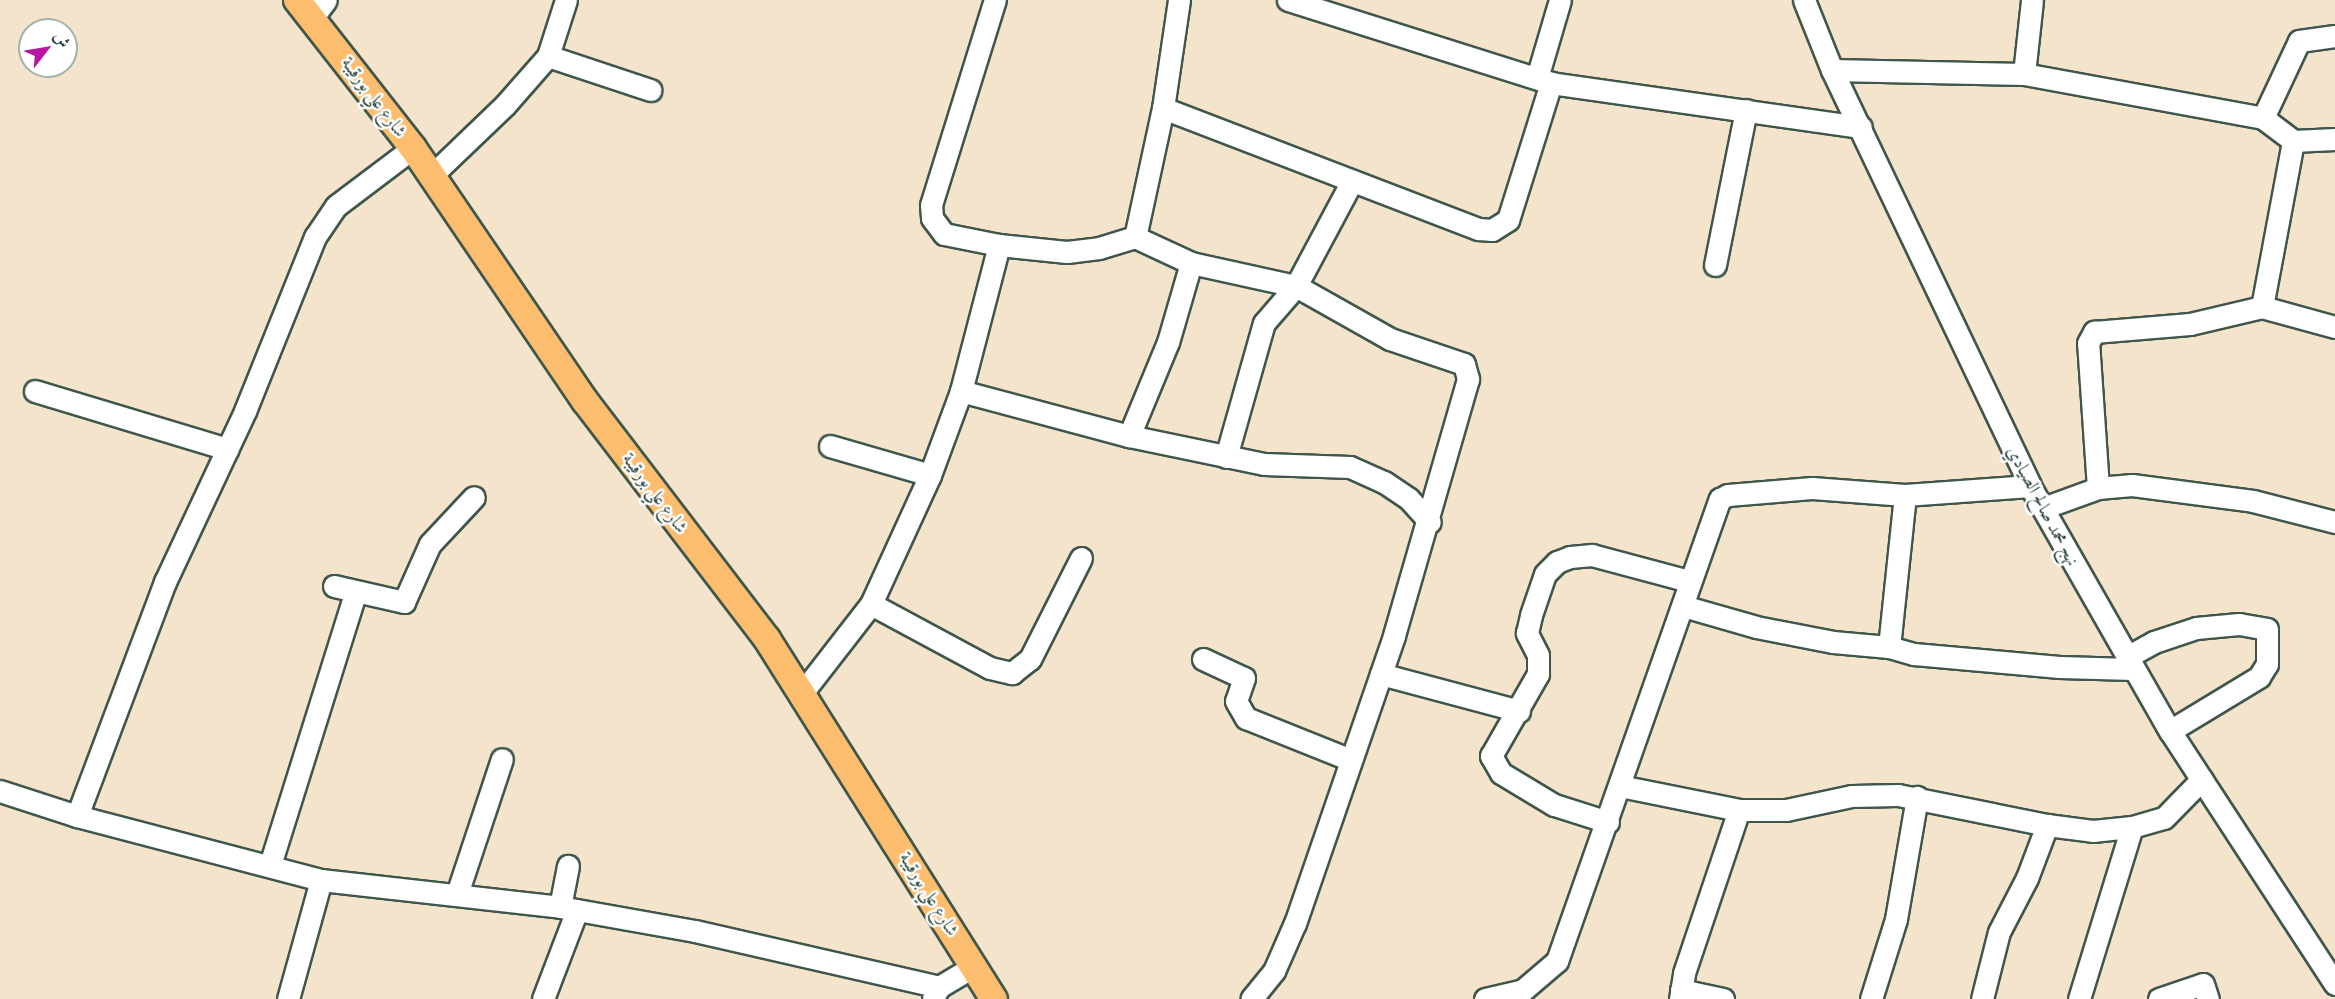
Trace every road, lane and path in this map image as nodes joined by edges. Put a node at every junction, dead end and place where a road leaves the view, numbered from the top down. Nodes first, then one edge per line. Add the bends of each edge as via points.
1 (566, 0) edge
2 (995, 0) edge
3 (1179, 0) edge
4 (1288, 0) edge
5 (1560, 0) edge
6 (1804, 0) edge
7 (2032, 0) edge
8 (312, 6) edge
9 (2335, 36) edge
10 (548, 56) junction
11 (1832, 70) junction
12 (2024, 74) junction
13 (1544, 81) junction
14 (650, 90) dead end
15 (1163, 108) junction
16 (1746, 110) junction
17 (2263, 118) junction
18 (1861, 127) junction
19 (2335, 139) edge
20 (2294, 141) junction
21 (413, 148) junction
22 (432, 175) junction
23 (1352, 181) junction
24 (1135, 237) junction
25 (999, 245) junction
26 (1191, 263) junction
27 (1715, 265) dead end
28 (1296, 286) junction
29 (2262, 307) junction
30 (2335, 327) edge
31 (35, 391) dead end
32 (961, 391) junction
33 (1129, 436) junction
34 (830, 446) dead end
35 (227, 449) junction
36 (1226, 457) junction
37 (930, 475) junction
38 (2030, 486) junction
39 (2098, 488) junction
40 (1905, 495) junction
41 (474, 497) dead end
42 (2043, 508) junction
43 (1430, 522) junction
44 (2335, 522) edge
45 (1081, 558) dead end
46 (1689, 581) junction
47 (334, 586) dead end
48 (355, 594) junction
49 (871, 604) junction
50 (1683, 606) junction
51 (1889, 647) junction
52 (1203, 659) dead end
53 (2130, 663) junction
54 (1381, 674) junction
55 (802, 693) junction
56 (1519, 711) junction
57 (2170, 731) junction
58 (502, 759) dead end
59 (1351, 760) junction
60 (2202, 779) junction
61 (1620, 786) junction
62 (0, 791) edge
63 (1917, 797) junction
64 (1739, 810) junction
65 (77, 816) junction
66 (1608, 822) junction
67 (2048, 825) junction
68 (2132, 827) junction
69 (270, 866) junction
70 (568, 866) dead end
71 (321, 880) junction
72 (457, 894) junction
73 (568, 908) junction
74 (974, 966) junction
75 (2335, 984) edge
76 (936, 993) edge
77 (1681, 995) edge
78 (288, 999) edge
79 (543, 999) edge
80 (994, 999) edge
81 (1251, 999) edge
82 (1485, 999) edge
83 (1723, 999) edge
84 (1871, 999) edge
85 (1982, 999) edge
86 (2079, 999) edge
87 (2159, 999) edge
88 (2208, 999) edge

1 - 10 street
2 - 25 street via 931,214 944,234
3 - 15 street
4 - 13 street
5 - 13 street
6 - 11 street, نهج محمد صالح الصيادي
7 - 12 street
8 - 21 main road, شارع علي بورقيبة
9 - 17 street via 2299,41
10 - 14 street
10 - 22 street via 505,105
11 - 12 street
11 - 18 street, نهج محمد صالح الصيادي
12 - 17 street
13 - 16 street
13 - 23 street via 1504,226 1479,229
15 - 23 street
15 - 24 street
16 - 18 street
16 - 27 street
17 - 20 street
18 - 38 street, نهج محمد صالح الصيادي
19 - 20 street
20 - 29 street
21 - 22 main road, شارع علي بورقيبة
21 - 35 street via 336,206 322,224
22 - 55 main road, شارع علي بورقيبة via 585,401 767,639
23 - 28 street
24 - 25 street via 1100,248 1067,252
24 - 26 street
25 - 32 street
26 - 28 street
26 - 33 street via 1168,342
28 - 36 street via 1264,323
28 - 43 street via 1390,339 1464,364 1468,379
29 - 30 street
29 - 39 street via 2190,324 2099,330 2090,337
31 - 35 street
32 - 33 street
32 - 37 street
33 - 36 street
34 - 37 street
35 - 65 street via 165,582
36 - 43 street via 1296,468 1336,465 1366,472 1409,499
37 - 49 street
38 - 40 street
38 - 42 street, نهج محمد صالح الصيادي
39 - 42 street
39 - 44 street via 2132,485 2209,493
40 - 46 street via 1812,488 1728,495 1715,510
40 - 51 street
41 - 48 street via 430,544 404,602
42 - 53 street, نهج محمد صالح الصيادي
43 - 54 street
45 - 49 street via 1030,659 1012,673 990,668
46 - 50 street
46 - 56 street via 1593,555 1557,562 1545,574 1527,629 1538,656 1538,674
47 - 48 street
48 - 69 street
49 - 55 street
50 - 51 street via 1778,632
50 - 61 street
51 - 53 street via 1914,654 2059,667
52 - 59 street via 1244,678 1245,686 1236,701 1246,718
53 - 57 street, نهج محمد صالح الصيادي
53 - 57 street via 2179,632 2240,624 2268,629 2267,664 2259,677
54 - 56 street
54 - 59 street
55 - 74 main road, شارع علي بورقيبة
56 - 66 street via 1493,748 1494,765 1560,808
57 - 60 street, نهج محمد صالح الصيادي
58 - 72 street
59 - 81 street via 1295,923 1274,970
60 - 68 street via 2164,818
60 - 75 street, نهج محمد صالح الصيادي
61 - 64 street
61 - 66 street
62 - 65 street
63 - 64 street via 1871,794 1786,810
63 - 67 street
63 - 84 street via 1896,919
64 - 77 street
65 - 69 street
66 - 82 street via 1557,961 1523,990
67 - 68 street via 2093,831
67 - 85 street via 1999,932
68 - 86 street
69 - 71 street
70 - 73 street
71 - 72 street
71 - 78 street
72 - 73 street
73 - 76 street via 695,931
73 - 79 street
74 - 76 street
74 - 80 main road, شارع علي بورقيبة
77 - 83 street
87 - 88 street via 2204,984

